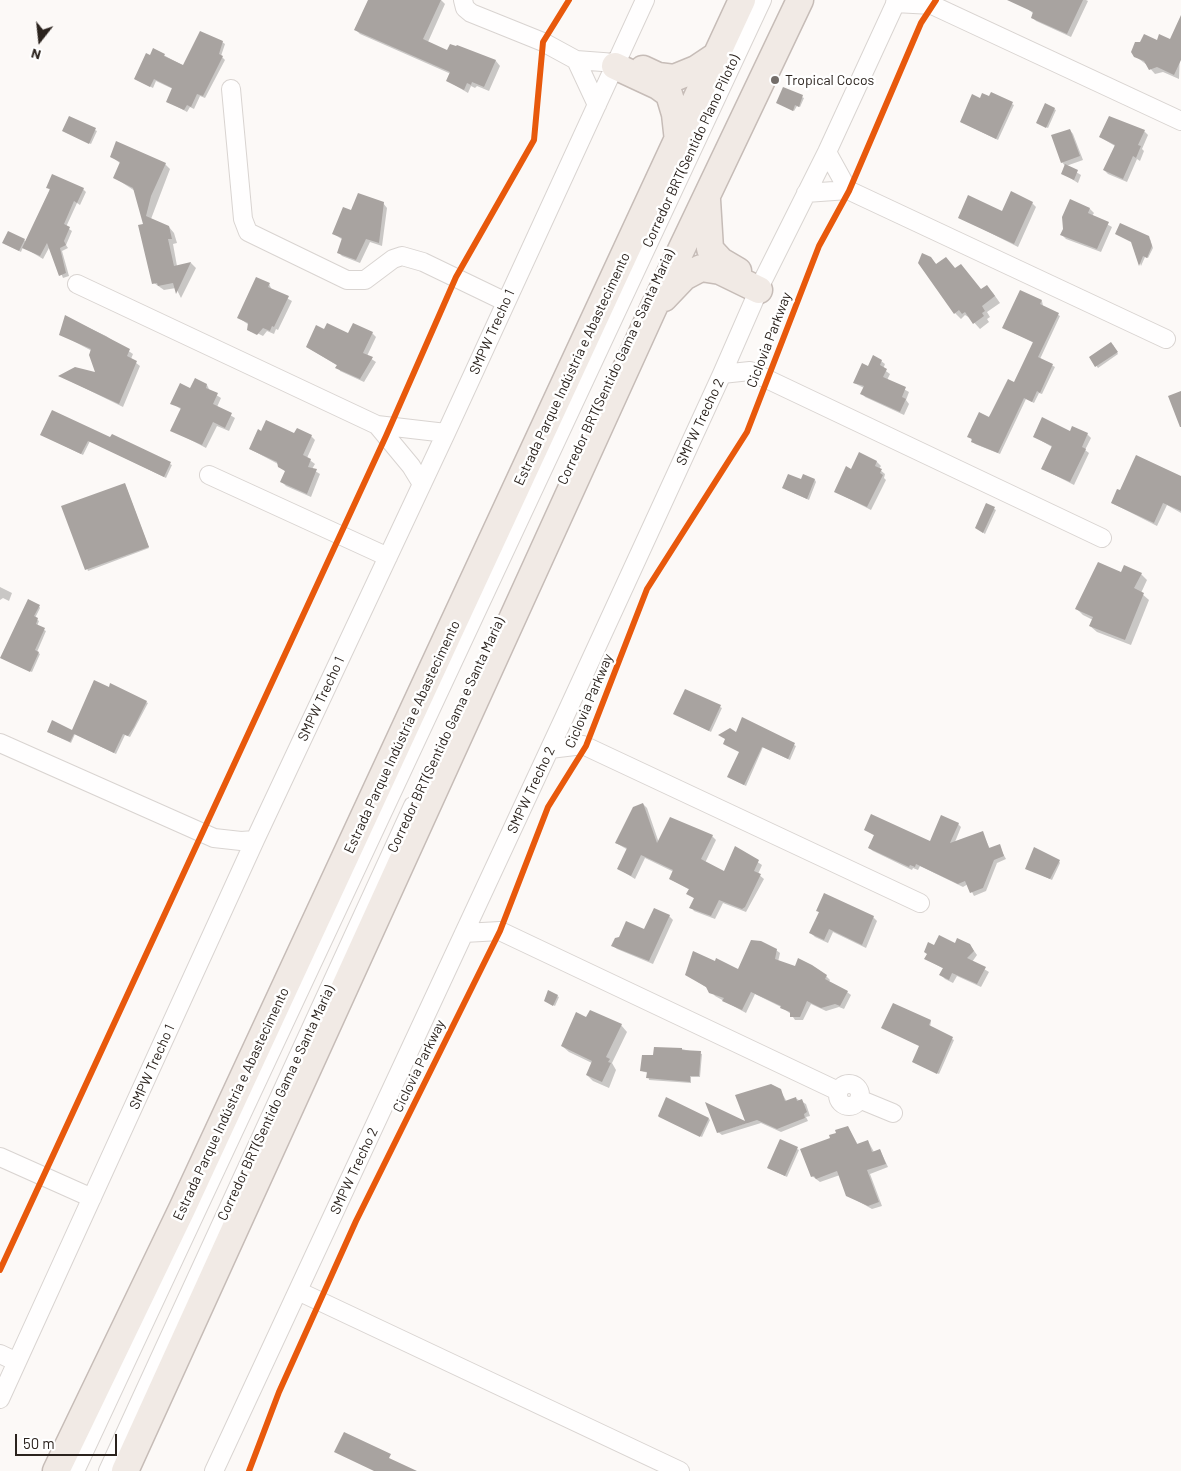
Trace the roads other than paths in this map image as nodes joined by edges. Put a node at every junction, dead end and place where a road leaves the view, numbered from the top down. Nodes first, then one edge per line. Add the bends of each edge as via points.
1 (463, 0) edge
2 (645, 0) edge
3 (742, 0) edge
4 (762, 0) edge
5 (786, 0) edge
6 (800, 0) edge
7 (896, 1) edge
8 (930, 2) edge
9 (717, 55) junction
10 (576, 60) junction
11 (617, 62) junction
12 (231, 89) dead end
13 (597, 105) junction
14 (1181, 121) edge
15 (678, 142) junction
16 (826, 152) junction
17 (848, 190) junction
18 (707, 193) junction
19 (806, 193) junction
20 (77, 284) dead end
21 (761, 285) junction
22 (506, 302) junction
23 (653, 309) junction
24 (1166, 339) dead end
25 (735, 345) junction
26 (750, 371) junction
27 (722, 374) junction
28 (377, 425) junction
29 (446, 433) junction
30 (209, 475) dead end
31 (422, 484) junction
32 (1102, 538) dead end
33 (388, 557) junction
34 (564, 718) junction
35 (0, 743) edge
36 (583, 745) junction
37 (550, 749) junction
38 (214, 838) junction
39 (254, 840) junction
40 (243, 867) junction
41 (920, 904) dead end
42 (476, 907) junction
43 (497, 930) junction
44 (464, 933) junction
45 (893, 1113) dead end
46 (0, 1157) edge
47 (92, 1198) junction
48 (298, 1291) junction
49 (0, 1354) edge
50 (17, 1362) junction
51 (0, 1399) edge
52 (220, 1469) edge
53 (56, 1471) edge
54 (75, 1471) edge
55 (108, 1471) edge
56 (125, 1471) edge
57 (680, 1471) edge

1 - 10 street via 471,14 543,42
2 - 11 street, SMPW Trecho 1
3 - 9 highway, Estrada Parque Indústria e Abastecimento
4 - 54 street, Corredor BRT(Sentido Plano Piloto)
5 - 55 street, Corredor BRT(Sentido Gama e Santa Maria)
6 - 18 highway
7 - 8 street
7 - 16 street, SMPW Trecho 2
8 - 14 street
9 - 11 highway via 674,78
9 - 15 highway, Estrada Parque Indústria e Abastecimento
10 - 11 street
10 - 13 street
11 - 13 street, SMPW Trecho 1
11 - 15 highway via 668,94 675,114
12 - 22 street via 243,219 248,232 347,280 365,280 402,256 423,262
13 - 22 street, SMPW Trecho 1
15 - 53 highway, Estrada Parque Indústria e Abastecimento via 182,1209
16 - 17 street
16 - 19 street, SMPW Trecho 2
17 - 19 street
17 - 24 street
18 - 21 highway via 708,241 714,255
18 - 23 highway
19 - 21 street, SMPW Trecho 2
20 - 28 street
21 - 23 highway via 701,268 684,277
21 - 25 street, SMPW Trecho 2
22 - 29 street, SMPW Trecho 1
23 - 56 highway
25 - 26 street
25 - 27 street, SMPW Trecho 2
26 - 27 street
26 - 32 street
27 - 34 street, SMPW Trecho 2
28 - 29 street
28 - 31 street
29 - 31 street, SMPW Trecho 1
30 - 33 street
31 - 33 street, SMPW Trecho 1
33 - 39 street, SMPW Trecho 1
34 - 36 street
34 - 37 street, SMPW Trecho 2
35 - 38 street
36 - 37 street
36 - 41 street
37 - 42 street, SMPW Trecho 2
38 - 39 street
38 - 40 street
39 - 40 street, SMPW Trecho 1
40 - 47 street, SMPW Trecho 1
42 - 43 street
42 - 44 street, SMPW Trecho 2
43 - 44 street
43 - 45 street via 838,1091 839,1100 847,1106 860,1099
44 - 48 street, SMPW Trecho 2
46 - 47 street
47 - 50 street, SMPW Trecho 1
48 - 52 street, SMPW Trecho 2
48 - 57 street
49 - 50 street
50 - 51 street, SMPW Trecho 1

